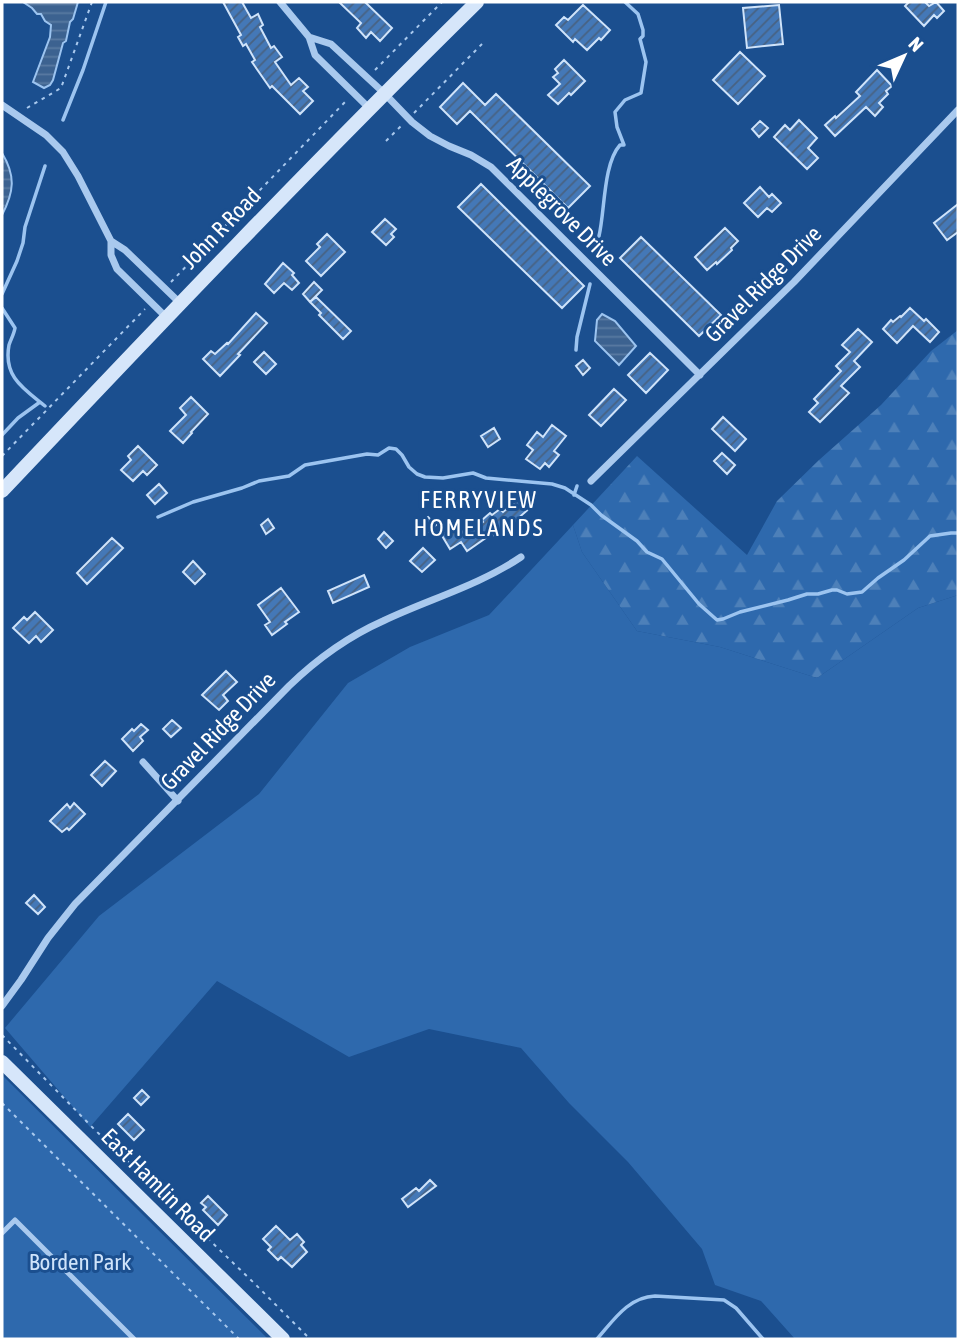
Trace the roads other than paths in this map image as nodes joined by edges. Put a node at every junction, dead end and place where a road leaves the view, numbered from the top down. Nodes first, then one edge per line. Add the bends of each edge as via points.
1 (280, 2) edge
2 (477, 2) edge
3 (309, 37) junction
4 (384, 93) junction
5 (2, 105) edge
6 (369, 108) junction
7 (958, 110) edge
8 (111, 241) junction
9 (180, 303) junction
10 (166, 317) junction
11 (699, 375) junction
12 (591, 481) dead end
13 (2, 491) edge
14 (521, 557) dead end
15 (143, 762) dead end
16 (177, 800) junction
17 (2, 1006) edge
18 (2, 1062) edge
19 (2, 1233) edge
20 (134, 1339) edge
21 (282, 1339) edge

1 - 3 street
2 - 4 main road, John R Road
3 - 4 street, Applegrove Drive via 331,44
3 - 6 street via 315,55
4 - 6 main road, John R Road
4 - 11 street, Applegrove Drive via 430,136 491,167
5 - 8 street via 63,152
6 - 9 main road, John R Road
7 - 11 street, Gravel Ridge Drive
8 - 9 street
8 - 10 street via 117,269
9 - 10 main road, John R Road
10 - 13 main road, John R Road
11 - 12 street, Gravel Ridge Drive
14 - 16 street, Gravel Ridge Drive via 490,576 356,634 324,655
15 - 16 street
16 - 17 street, Gravel Ridge Drive via 75,904
18 - 21 main road, East Hamlin Road
19 - 20 lane via 15,1220

